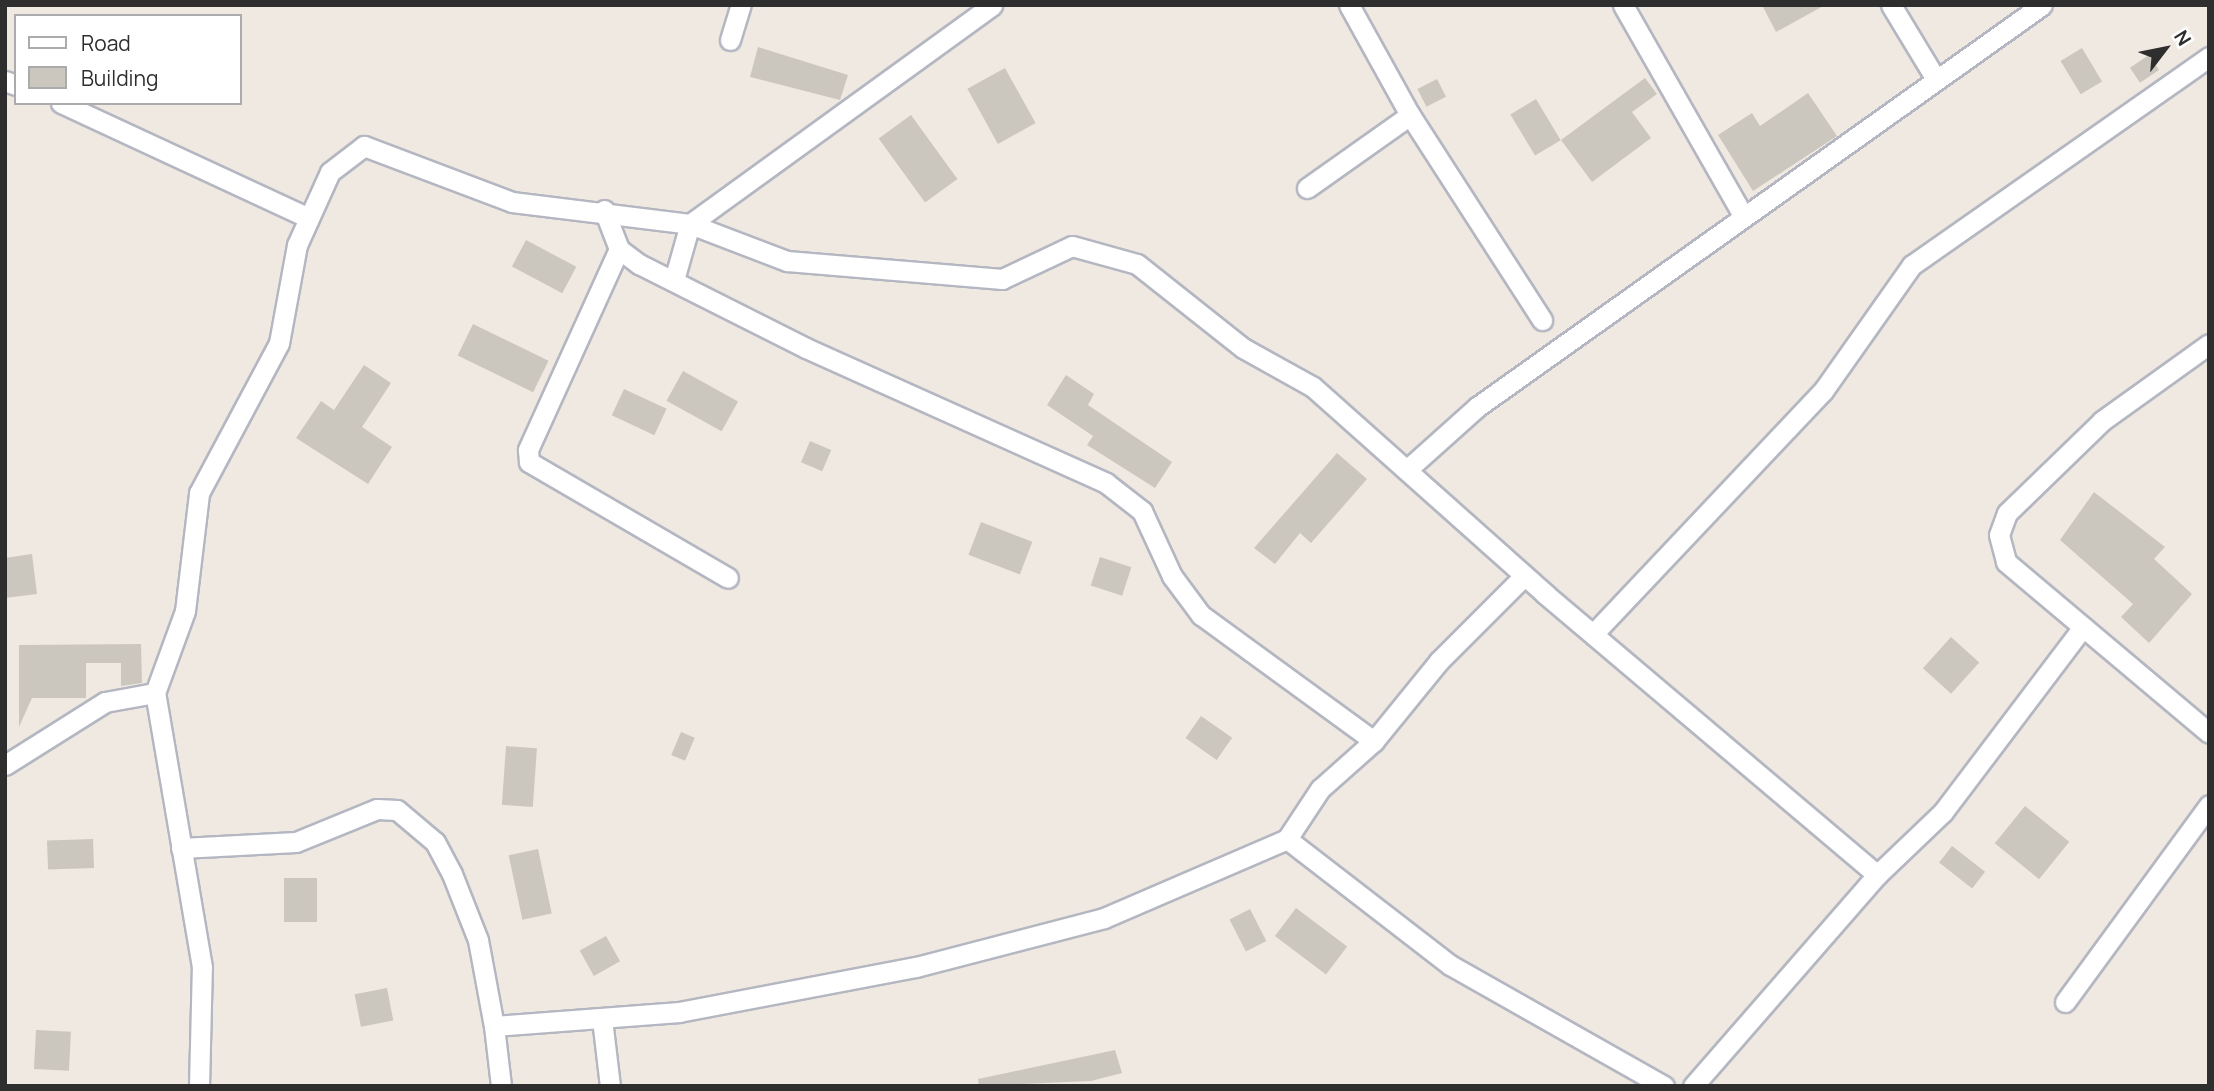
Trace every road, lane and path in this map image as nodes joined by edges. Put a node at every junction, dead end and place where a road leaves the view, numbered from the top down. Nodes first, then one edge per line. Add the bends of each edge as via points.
1 (741, 5) edge
2 (992, 5) edge
3 (1349, 5) edge
4 (1623, 5) edge
5 (1891, 5) edge
6 (2042, 5) edge
7 (730, 40) dead end
8 (2209, 57) edge
9 (1934, 76) junction
10 (65, 105) edge
11 (1410, 115) junction
12 (1307, 188) dead end
13 (604, 210) junction
14 (1742, 214) junction
15 (309, 218) junction
16 (690, 224) junction
17 (619, 249) junction
18 (674, 279) junction
19 (1542, 320) dead end
20 (2209, 344) edge
21 (1410, 467) junction
22 (1524, 576) junction
23 (728, 578) dead end
24 (2083, 627) junction
25 (1594, 633) junction
26 (155, 694) junction
27 (2209, 733) edge
28 (1374, 741) junction
29 (5, 765) edge
30 (2209, 805) edge
31 (1287, 839) junction
32 (181, 848) junction
33 (1877, 875) junction
34 (2065, 1002) dead end
35 (602, 1019) junction
36 (494, 1026) junction
37 (199, 1086) edge
38 (501, 1086) edge
39 (610, 1086) edge
40 (1664, 1086) edge
41 (1693, 1086) edge

1 - 7 street
2 - 16 street
3 - 11 street
4 - 14 street
5 - 9 street
6 - 9 street
8 - 25 street via 1912,265 1823,391
9 - 14 street
10 - 15 street
11 - 12 street
11 - 19 street
13 - 15 street via 512,202 364,146 330,172
13 - 16 street
13 - 17 street
14 - 21 street via 1477,407
15 - 26 street via 297,245 279,342 199,493 185,611
16 - 18 street
16 - 21 street via 787,261 994,279 1010,277 1063,248 1104,252 1137,264 1242,348 1313,387
17 - 18 street
17 - 23 street via 528,450 529,462
18 - 28 street via 806,348 1106,483 1142,511 1166,565 1201,615
20 - 24 street via 2102,421 2007,513 1999,535 2006,562
21 - 22 street
22 - 25 street
22 - 28 street via 1439,661
24 - 27 street
24 - 33 street via 1943,811
25 - 33 street
26 - 29 street via 105,702
26 - 32 street
28 - 31 street via 1320,789
30 - 34 street
31 - 35 street via 1104,918 958,957 679,1012
31 - 40 street via 1450,965
32 - 36 street via 296,842 377,809 397,810 435,842 452,874 478,940
32 - 37 street via 205,997
33 - 41 street
35 - 36 street
35 - 39 street
36 - 38 street

